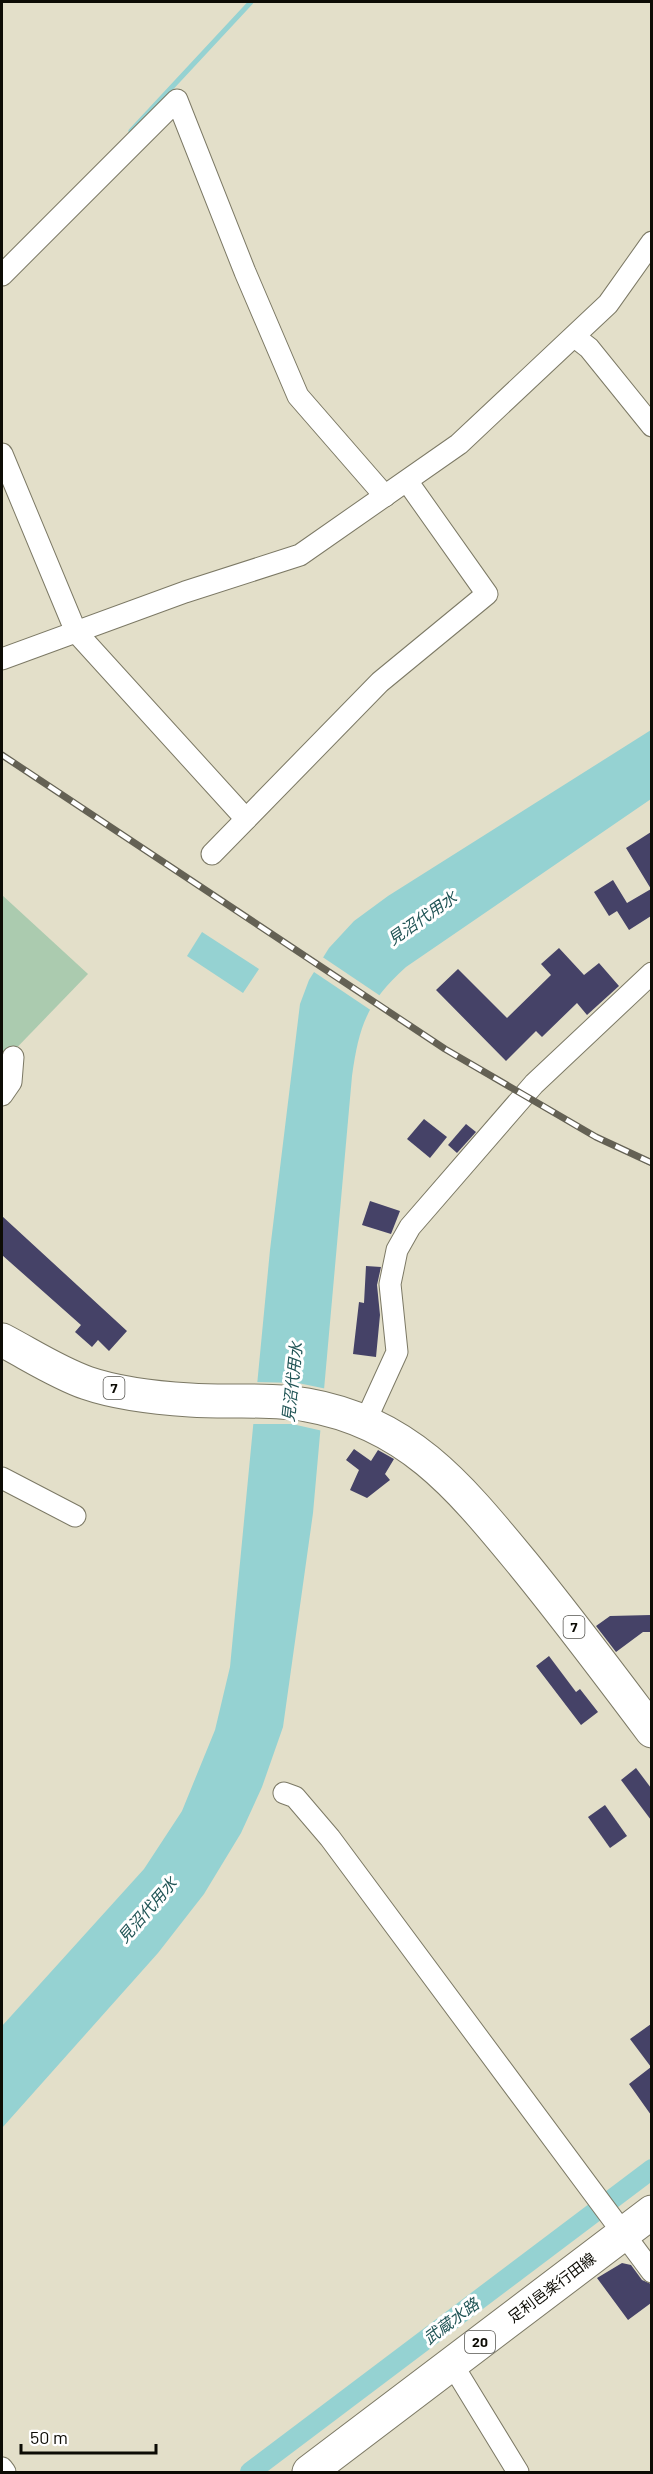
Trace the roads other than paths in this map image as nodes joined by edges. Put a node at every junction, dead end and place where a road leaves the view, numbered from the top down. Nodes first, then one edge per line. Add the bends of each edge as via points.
1 (651, 242) edge
2 (2, 275) edge
3 (575, 337) junction
4 (651, 426) edge
5 (2, 454) edge
6 (407, 481) junction
7 (385, 496) junction
8 (76, 632) junction
9 (2, 659) edge
10 (246, 819) junction
11 (212, 854) dead end
12 (651, 973) edge
13 (13, 1057) dead end
14 (2, 1095) edge
15 (2, 1340) edge
16 (365, 1422) junction
17 (2, 1478) edge
18 (75, 1516) dead end
19 (651, 1731) edge
20 (284, 1793) dead end
21 (651, 2212) edge
22 (618, 2228) junction
23 (651, 2272) edge
24 (452, 2364) junction
25 (2, 2468) edge
26 (5, 2472) edge
27 (309, 2472) edge
28 (518, 2472) edge

1 - 3 street via 608,304
2 - 7 street via 177,100 298,396
3 - 4 street via 589,348
3 - 6 street via 459,444
5 - 8 street
6 - 7 street
6 - 10 street via 487,594 380,682
7 - 8 street via 300,555
8 - 9 street
8 - 10 street
10 - 11 street
12 - 16 street via 534,1084 410,1227 397,1250 390,1284 397,1352
13 - 14 street via 11,1082
15 - 16 main road, 7 via 86,1383 158,1397 284,1402 334,1411
16 - 19 main road, 7 via 412,1448 453,1481 555,1602
17 - 18 street
20 - 22 street via 295,1797 330,1838
21 - 22 main road, 足利邑楽行田線 / 20
22 - 23 street
22 - 24 main road, 足利邑楽行田線 / 20
24 - 27 main road, 足利邑楽行田線 / 20
24 - 28 street
25 - 26 street

